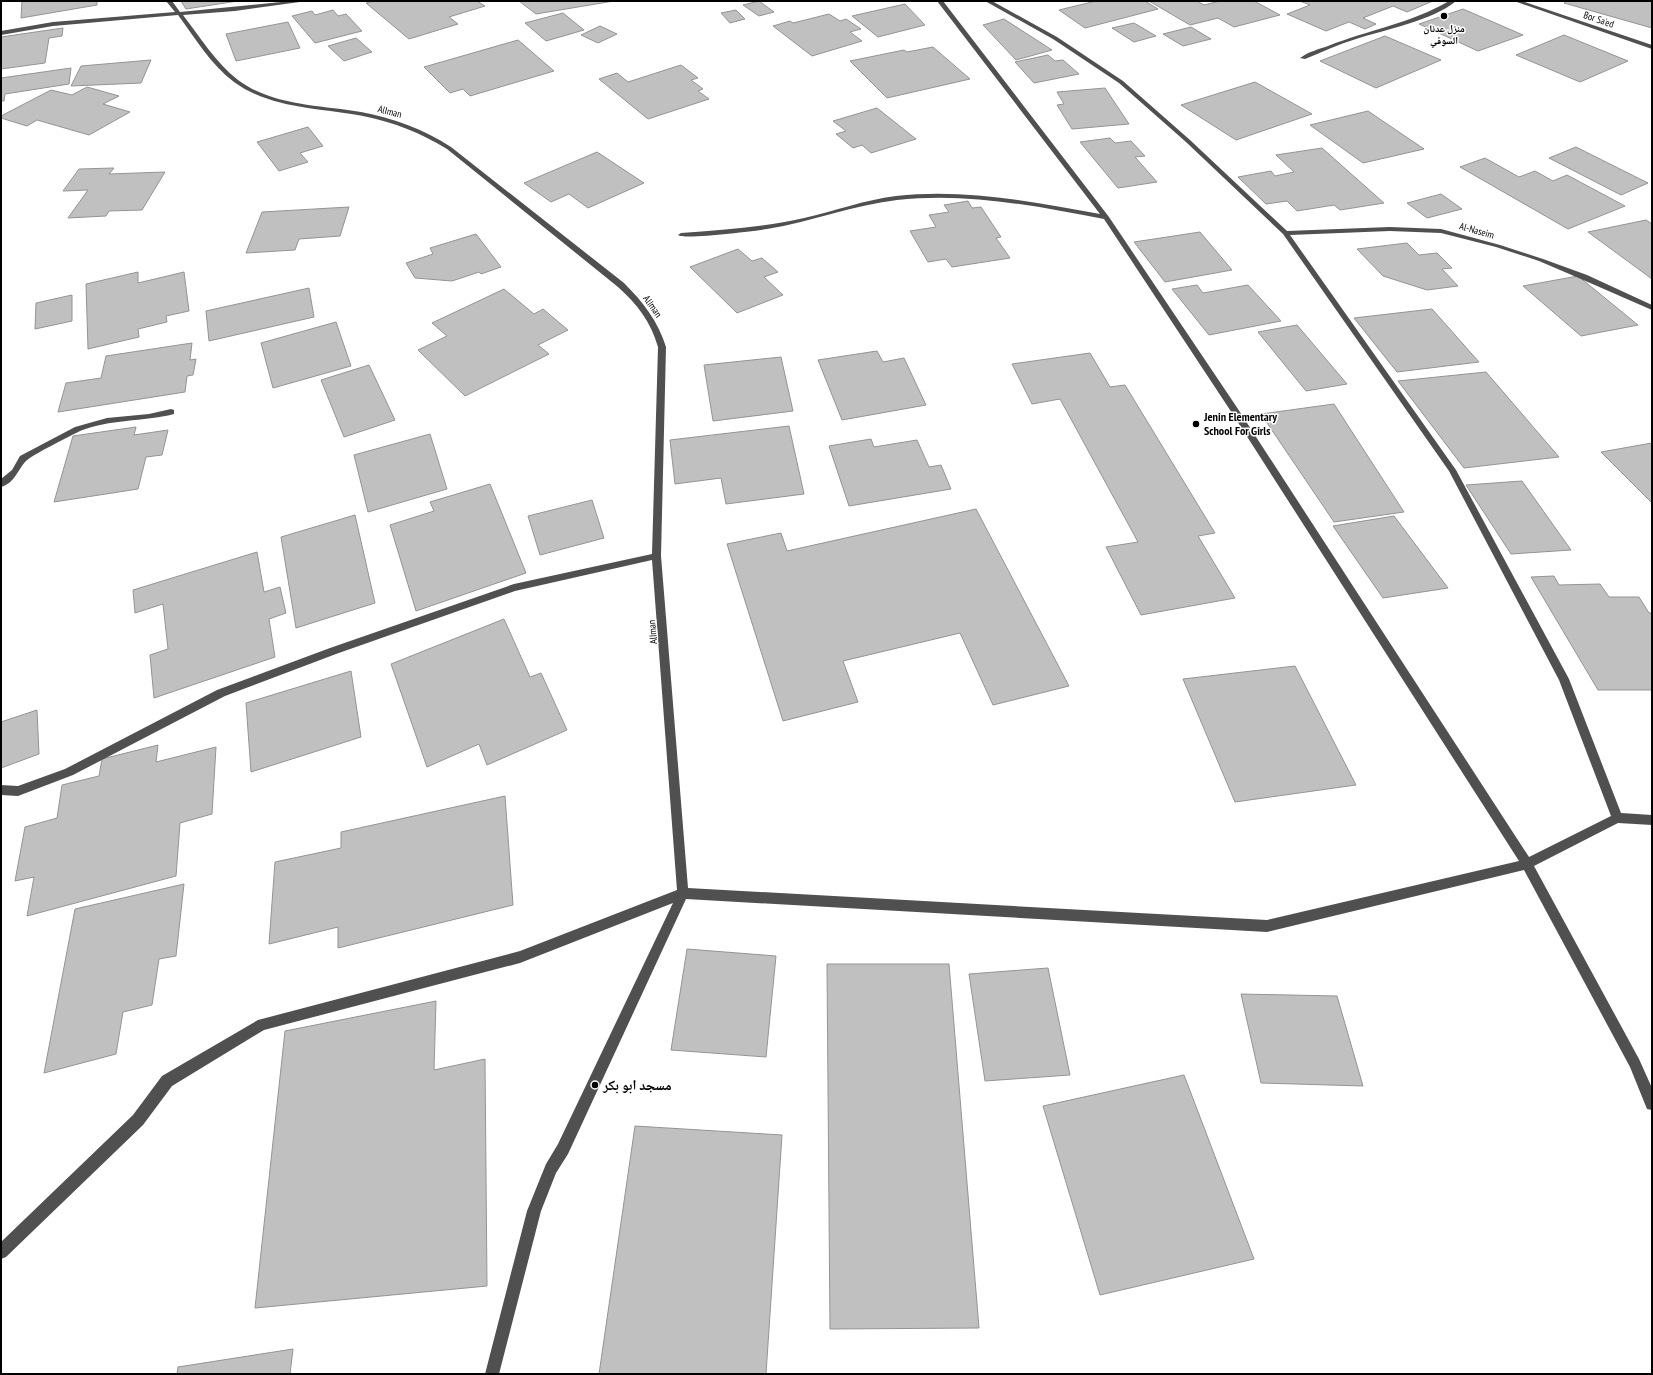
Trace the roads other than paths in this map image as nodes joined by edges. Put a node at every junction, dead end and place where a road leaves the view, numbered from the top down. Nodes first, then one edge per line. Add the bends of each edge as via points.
1 (169, 1) edge
2 (304, 1) edge
3 (940, 1) edge
4 (988, 1) edge
5 (1453, 1) edge
6 (1517, 1) edge
7 (179, 14) junction
8 (1, 33) edge
9 (1652, 47) edge
10 (1303, 58) dead end
11 (1106, 217) junction
12 (1284, 233) junction
13 (681, 235) dead end
14 (1652, 308) edge
15 (171, 412) dead end
16 (1, 484) edge
17 (656, 556) junction
18 (1, 790) edge
19 (1617, 818) junction
20 (1652, 820) edge
21 (1527, 864) junction
22 (683, 893) junction
23 (1652, 1104) edge
24 (1, 1252) edge
25 (492, 1374) edge

1 - 7 street, AlIman
2 - 7 street
3 - 11 street
4 - 12 street via 1055,38 1121,82 1188,141
5 - 10 street via 1438,10 1396,26 1353,38
6 - 9 street, Bor Sa'ed
7 - 8 street via 53,24
7 - 17 street, AlIman via 227,74 258,94 302,106 396,122 436,140 638,300 650,317 662,347
11 - 13 street via 1005,199 946,195 896,198 858,204 805,220 749,230
11 - 21 street via 1238,414
12 - 14 street, Al-Naseim via 1390,229 1441,231 1541,260
12 - 19 street via 1452,470 1564,679
15 - 16 street via 149,418 107,421 78,429 23,458 15,472
17 - 18 street via 514,588 333,651 222,693 69,772 18,791
17 - 22 street, AlIman
19 - 20 street
19 - 21 street
21 - 22 street via 1267,926
21 - 23 street via 1635,1063
22 - 24 street via 520,957 262,1024 167,1081 138,1120
22 - 25 street via 563,1149 551,1169 534,1211

